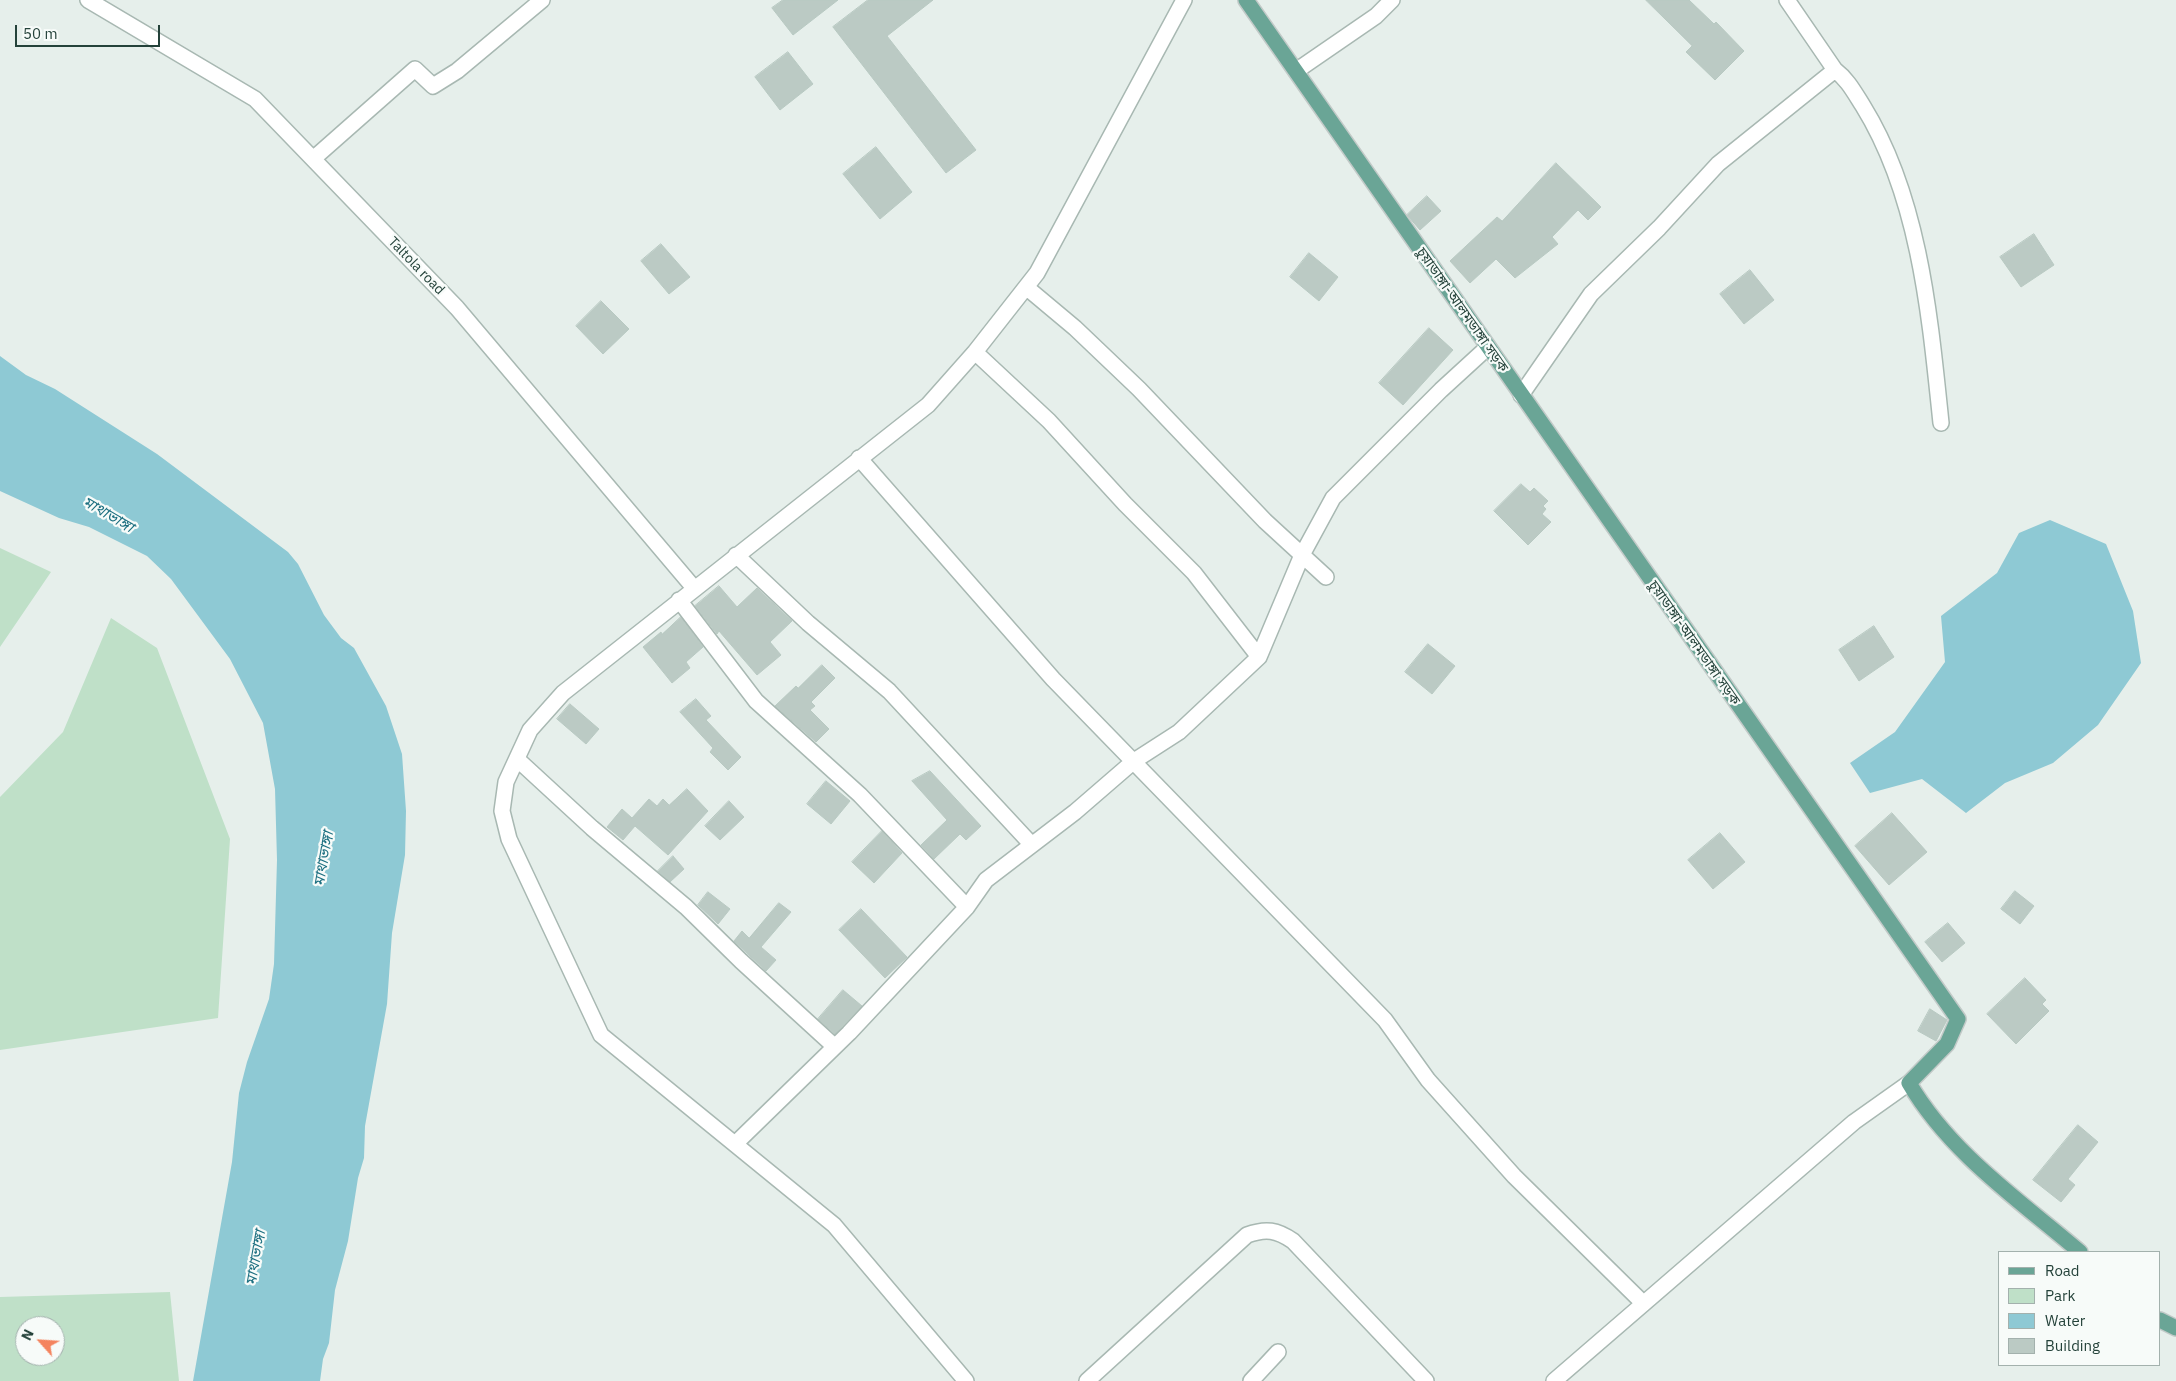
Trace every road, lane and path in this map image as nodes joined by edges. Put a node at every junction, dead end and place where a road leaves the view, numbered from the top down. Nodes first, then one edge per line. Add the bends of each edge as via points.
1 (88, 0) edge
2 (542, 0) edge
3 (1184, 0) edge
4 (1246, 0) edge
5 (1392, 0) edge
6 (1788, 0) edge
7 (1835, 70) junction
8 (1296, 72) junction
9 (313, 159) junction
10 (1026, 288) junction
11 (1488, 347) junction
12 (975, 352) junction
13 (1521, 395) junction
14 (1941, 423) dead end
15 (859, 458) junction
16 (736, 555) junction
17 (1302, 555) junction
18 (1326, 577) dead end
19 (694, 588) junction
20 (679, 600) junction
21 (1259, 657) junction
22 (517, 759) junction
23 (1134, 760) junction
24 (1032, 846) junction
25 (967, 907) junction
26 (834, 1046) junction
27 (1910, 1083) junction
28 (735, 1144) junction
29 (2079, 1251) edge
30 (1643, 1303) junction
31 (2161, 1320) edge
32 (2176, 1328) edge
33 (1278, 1352) dead end
34 (966, 1381) edge
35 (1087, 1381) edge
36 (1251, 1381) edge
37 (1426, 1381) edge
38 (1554, 1381) edge

1 - 9 street, Taltola road via 255,99
2 - 9 street via 433,86 416,69
3 - 10 street
4 - 8 main road, চুয়াডাঙ্গা-আলমডাঙ্গা সড়ক
5 - 8 street via 1376,16
6 - 7 street
7 - 13 street via 1718,164 1659,228 1591,294
7 - 14 street via 1845,78 1874,124 1903,194 1929,310
8 - 11 main road, চুয়াডাঙ্গা-আলমডাঙ্গা সড়ক
9 - 19 street, Taltola road via 457,308
10 - 12 street
10 - 17 street via 1075,328 1140,390 1265,521
11 - 13 main road, চুয়াডাঙ্গা-আলমডাঙ্গা সড়ক
11 - 17 street via 1333,498
12 - 15 street via 928,405
12 - 21 street via 1049,421 1194,573
13 - 27 main road, চুয়াডাঙ্গা-আলমডাঙ্গা সড়ক via 1958,1019 1947,1044
15 - 16 street
15 - 23 street via 1014,637
16 - 19 street
16 - 24 street via 808,623 889,691
17 - 18 street
17 - 21 street
19 - 20 street
20 - 22 street via 563,694 530,730
20 - 25 street via 756,701 860,795
21 - 23 street via 1179,732
22 - 26 street via 686,907
22 - 28 street via 506,782 502,811 508,839 601,1035
23 - 24 street
23 - 30 street via 1385,1020 1428,1080 1514,1176
24 - 25 street via 986,880
25 - 26 street
26 - 28 street
27 - 29 main road via 1925,1110 1956,1147
27 - 30 street via 1854,1122
28 - 34 street via 834,1225
30 - 38 street
31 - 32 main road
33 - 36 street
35 - 37 street via 1247,1234 1269,1229 1293,1242

